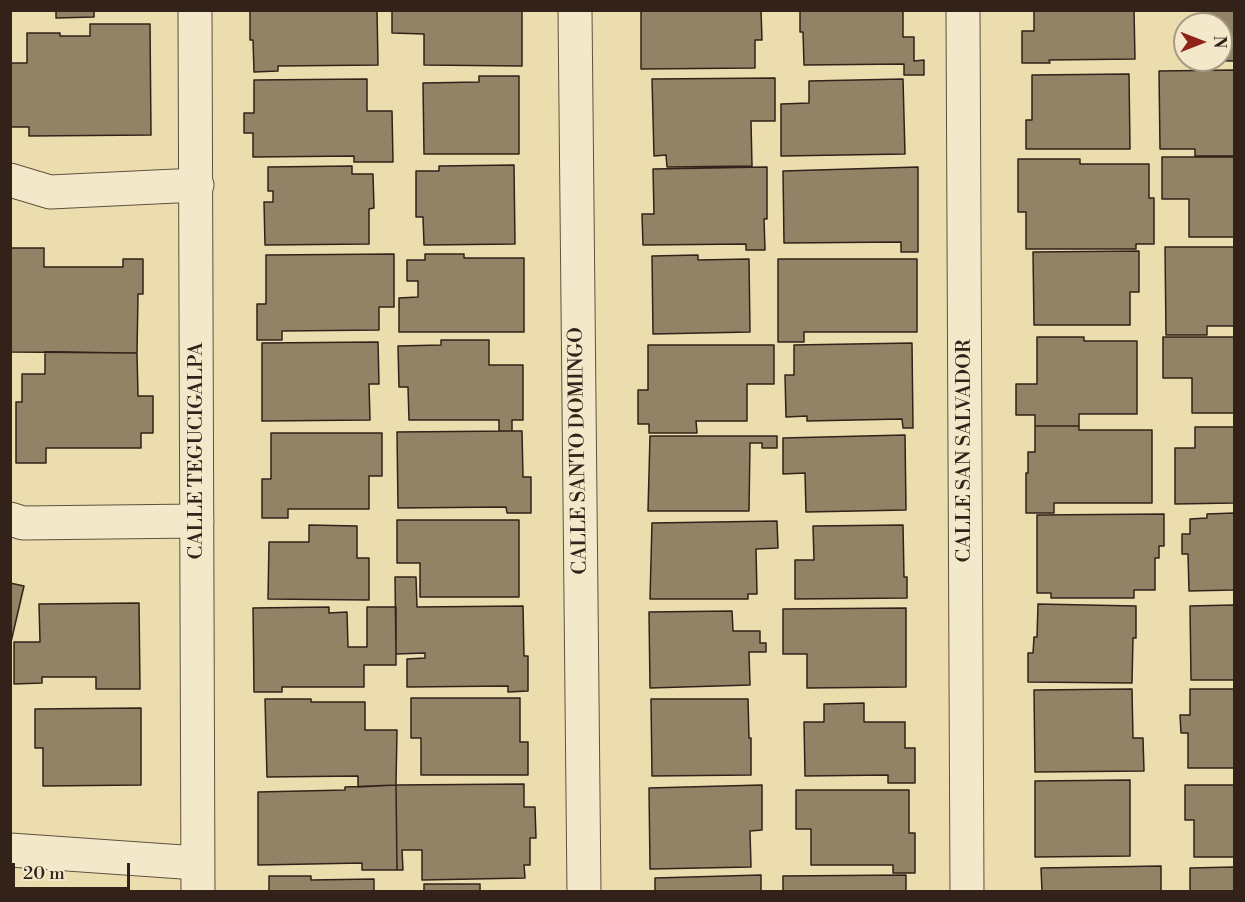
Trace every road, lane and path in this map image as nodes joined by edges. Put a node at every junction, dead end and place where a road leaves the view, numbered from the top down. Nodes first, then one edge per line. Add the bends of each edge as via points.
1 (195, 10) edge
2 (575, 10) edge
3 (963, 10) edge
4 (10, 180) edge
5 (197, 185) junction
6 (10, 519) edge
7 (197, 521) junction
8 (10, 849) edge
9 (198, 877) edge
10 (584, 891) edge
11 (967, 891) edge

1 - 5 street, CALLE TEGUCIGALPA
2 - 10 street, CALLE SANTO DOMINGO
3 - 11 street, CALLE SAN SALVADOR
4 - 5 street via 50,192
5 - 7 street, CALLE TEGUCIGALPA
6 - 7 street via 23,523
7 - 9 street, CALLE TEGUCIGALPA
8 - 9 street

